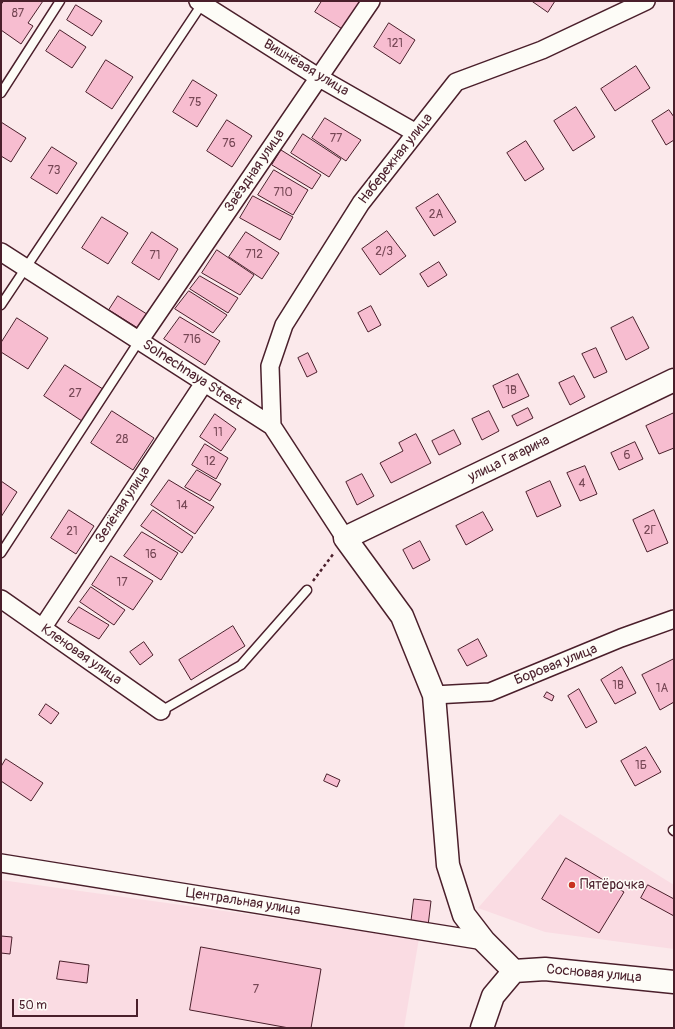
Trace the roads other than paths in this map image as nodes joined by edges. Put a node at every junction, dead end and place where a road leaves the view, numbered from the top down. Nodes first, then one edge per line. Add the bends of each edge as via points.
1 (60, 1) edge
2 (371, 1) edge
3 (646, 1) edge
4 (200, 3) edge
5 (318, 77) junction
6 (1, 93) edge
7 (416, 133) junction
8 (1, 252) edge
9 (25, 268) junction
10 (1, 305) edge
11 (139, 341) junction
12 (674, 380) edge
13 (204, 383) junction
14 (272, 426) junction
15 (345, 538) junction
16 (1, 553) edge
17 (307, 590) road end
18 (1, 599) edge
19 (674, 619) edge
20 (43, 627) junction
21 (434, 695) junction
22 (161, 711) joint
23 (1, 863) edge
24 (484, 941) junction
25 (514, 971) junction
26 (674, 982) edge
27 (482, 1028) edge

1 - 6 lane
2 - 5 street, Звёздная улица
3 - 7 street, Набережная улица via 542,50 456,82
4 - 5 street, Вишнёвая улица
4 - 9 lane
5 - 7 street, Вишнёвая улица
5 - 11 street, Звёздная улица
7 - 14 street, Набережная улица via 361,203 284,325 270,366
8 - 9 street, Solnechnaya Street
9 - 10 lane
9 - 11 street, Solnechnaya Street
11 - 13 street, Solnechnaya Street
11 - 16 lane
12 - 15 street, улица Гагарина
13 - 14 street, Solnechnaya Street
13 - 20 street, Зелёная улица
14 - 15 street, Solnechnaya Street
15 - 21 street via 402,616
17 - 22 lane via 241,664
18 - 20 street, Кленовая улица
19 - 21 street, Боровая улица via 490,692
20 - 22 street, Кленовая улица
21 - 24 street via 448,865 464,915
23 - 24 street, Центральная улица
24 - 25 street
25 - 26 street, Сосновая улица via 545,969
25 - 27 street via 492,996

